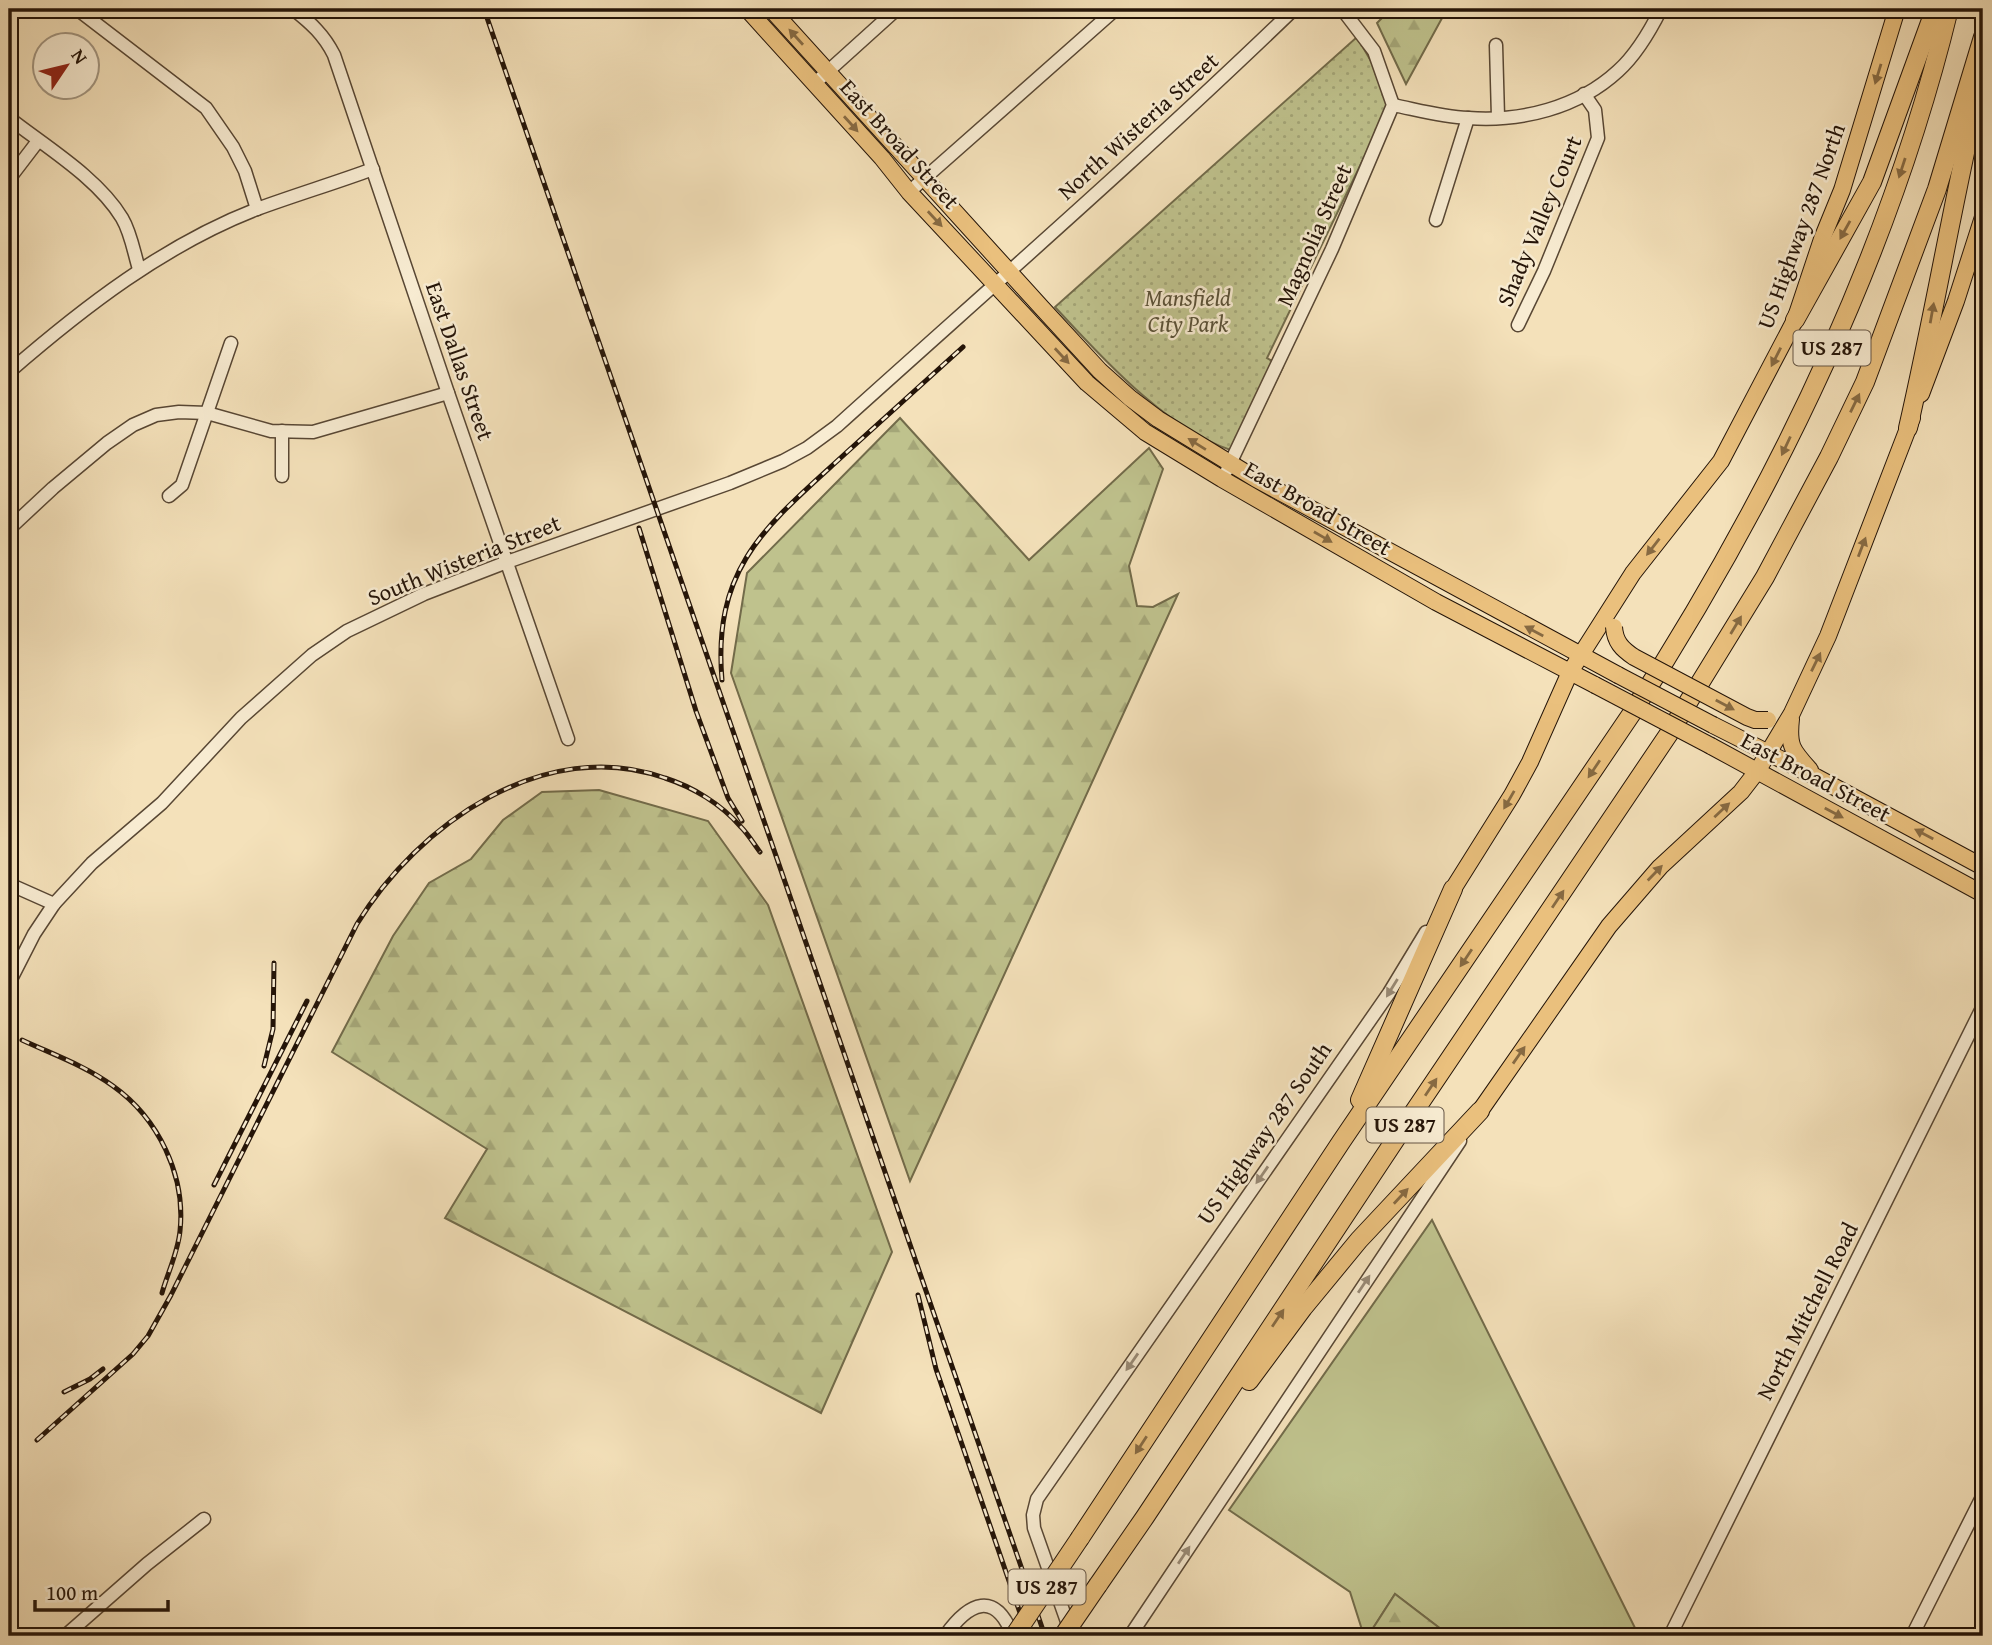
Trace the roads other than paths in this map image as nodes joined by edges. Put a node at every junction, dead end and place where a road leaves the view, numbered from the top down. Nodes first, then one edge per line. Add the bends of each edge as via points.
1 (77, 9) edge
2 (293, 9) edge
3 (747, 9) edge
4 (771, 9) edge
5 (897, 9) edge
6 (1116, 9) edge
7 (1294, 9) edge
8 (1342, 9) edge
9 (1661, 9) edge
10 (1897, 9) edge
11 (1935, 9) edge
12 (1949, 9) edge
13 (1983, 37) edge
14 (1496, 44) dead end
15 (1983, 69) edge
16 (821, 77) junction
17 (1584, 94) junction
18 (1393, 106) junction
19 (1498, 117) junction
20 (9, 118) edge
21 (1468, 118) junction
22 (38, 141) junction
23 (373, 169) junction
24 (9, 179) edge
25 (923, 179) junction
26 (909, 192) junction
27 (257, 209) junction
28 (1983, 217) edge
29 (1436, 219) dead end
30 (139, 270) junction
31 (1002, 277) junction
32 (1795, 320) junction
33 (1518, 325) dead end
34 (231, 343) dead end
35 (1100, 371) junction
36 (9, 372) edge
37 (1087, 383) junction
38 (448, 393) junction
39 (207, 413) junction
40 (1158, 419) junction
41 (1908, 428) junction
42 (282, 431) junction
43 (1146, 432) junction
44 (1230, 464) junction
45 (282, 476) dead end
46 (1222, 479) junction
47 (169, 496) dead end
48 (1308, 509) junction
49 (1300, 524) junction
50 (9, 529) edge
51 (507, 562) junction
52 (1446, 583) junction
53 (1625, 585) junction
54 (1436, 602) junction
55 (1524, 649) junction
56 (1580, 656) junction
57 (1570, 672) junction
58 (1556, 702) junction
59 (1791, 713) junction
60 (568, 739) dead end
61 (1768, 753) junction
62 (1758, 770) junction
63 (1816, 777) junction
64 (1793, 790) junction
65 (1741, 792) junction
66 (1983, 867) edge
67 (9, 884) edge
68 (1453, 889) junction
69 (1983, 894) edge
70 (54, 904) junction
71 (9, 984) edge
72 (1983, 1006) edge
73 (1480, 1111) junction
74 (1341, 1142) junction
75 (1983, 1495) edge
76 (1145, 1517) junction
77 (204, 1520) dead end
78 (65, 1636) edge
79 (945, 1636) edge
80 (1013, 1636) edge
81 (1063, 1636) edge
82 (1073, 1636) edge
83 (1130, 1636) edge
84 (1670, 1636) edge
85 (1912, 1636) edge

1 - 27 street via 206,108 233,147
2 - 23 street, East Dallas Street via 326,39
3 - 16 main road, East Broad Street
16 -> 4 main road, East Broad Street
5 - 16 street
6 - 25 street
7 - 31 street, North Wisteria Street
8 - 18 street via 1374,51
9 - 17 street via 1618,71
10 -> 32 main road, US Highway 287 North via 1842,190
11 -> 32 highway via 1872,182
12 -> 74 highway, US 287 via 1914,131 1865,271 1773,473 1650,684
76 -> 13 highway, US 287 via 1668,735 1765,577 1865,382 1937,189
14 - 19 street
41 -> 15 highway
16 - 25 main road, East Broad Street
16 -> 26 main road, East Broad Street
17 - 19 street via 1545,112
17 - 33 street, Shady Valley Court via 1595,110 1598,138
18 - 21 street
18 - 44 street, Magnolia Street
19 - 21 street
20 - 22 street
21 - 29 street
22 - 24 street
22 - 30 street via 109,200 124,221
23 - 27 street
23 - 38 street, East Dallas Street
25 - 26 street
25 - 31 main road, East Broad Street
26 -> 31 main road, East Broad Street
27 - 30 street
28 - 41 main road
30 - 36 street
31 - 35 main road, East Broad Street
31 -> 37 main road, East Broad Street
31 - 51 street, South Wisteria Street via 807,448 730,483
32 -> 53 main road, US Highway 287 North via 1721,461
34 - 39 street
35 - 37 main road
35 - 40 main road, East Broad Street
37 - 43 main road, East Broad Street
38 - 42 street via 336,427
38 - 51 street, East Dallas Street
39 - 42 street
39 - 47 street via 182,485
39 - 50 street via 156,415 133,425
40 - 43 main road
44 -> 40 main road, East Broad Street
59 -> 41 main road via 1828,636
42 - 45 street
43 - 46 main road, East Broad Street
44 - 46 street, Magnolia Street
44 - 48 main road, East Broad Street
46 - 49 main road, East Broad Street
48 - 49 main road
48 - 52 main road, East Broad Street
49 -> 54 main road, East Broad Street
51 - 60 street, East Dallas Street
51 - 70 street, South Wisteria Street via 393,608 312,655 241,718 162,803 92,863
52 - 54 main road
56 -> 52 main road, East Broad Street
53 - 56 main road, US Highway 287 North
53 -> 59 main road, bridge via 1614,626 1622,649 1747,717 1768,720
54 - 55 main road, East Broad Street
55 - 57 main road, East Broad Street
55 - 58 main road via 1551,673
56 - 57 main road, US Highway 287 South
56 - 61 main road, East Broad Street, bridge
57 - 58 main road, US Highway 287 South
57 - 62 main road, East Broad Street, bridge
58 -> 68 main road, US Highway 287 South via 1512,795
59 - 61 main road
59 - 63 main road via 1792,748
61 - 62 main road
61 - 63 main road, East Broad Street
62 - 64 main road, East Broad Street
62 - 65 main road
66 -> 63 main road, East Broad Street
64 - 65 main road via 1774,787
64 -> 69 main road, East Broad Street
73 -> 65 main road via 1634,895
67 - 70 street
68 - 74 highway
68 -> 82 street, US Highway 287 South via 1389,993 1037,1499 1034,1528
70 - 71 street, South Wisteria Street
72 - 84 street, North Mitchell Road
76 -> 73 highway via 1170,1493 1311,1298
83 -> 73 street
74 -> 80 highway, US 287, bridge
75 - 85 street
76 - 81 highway, US 287, bridge
77 - 78 street
79 - 80 street via 965,1614 988,1605 1007,1620

